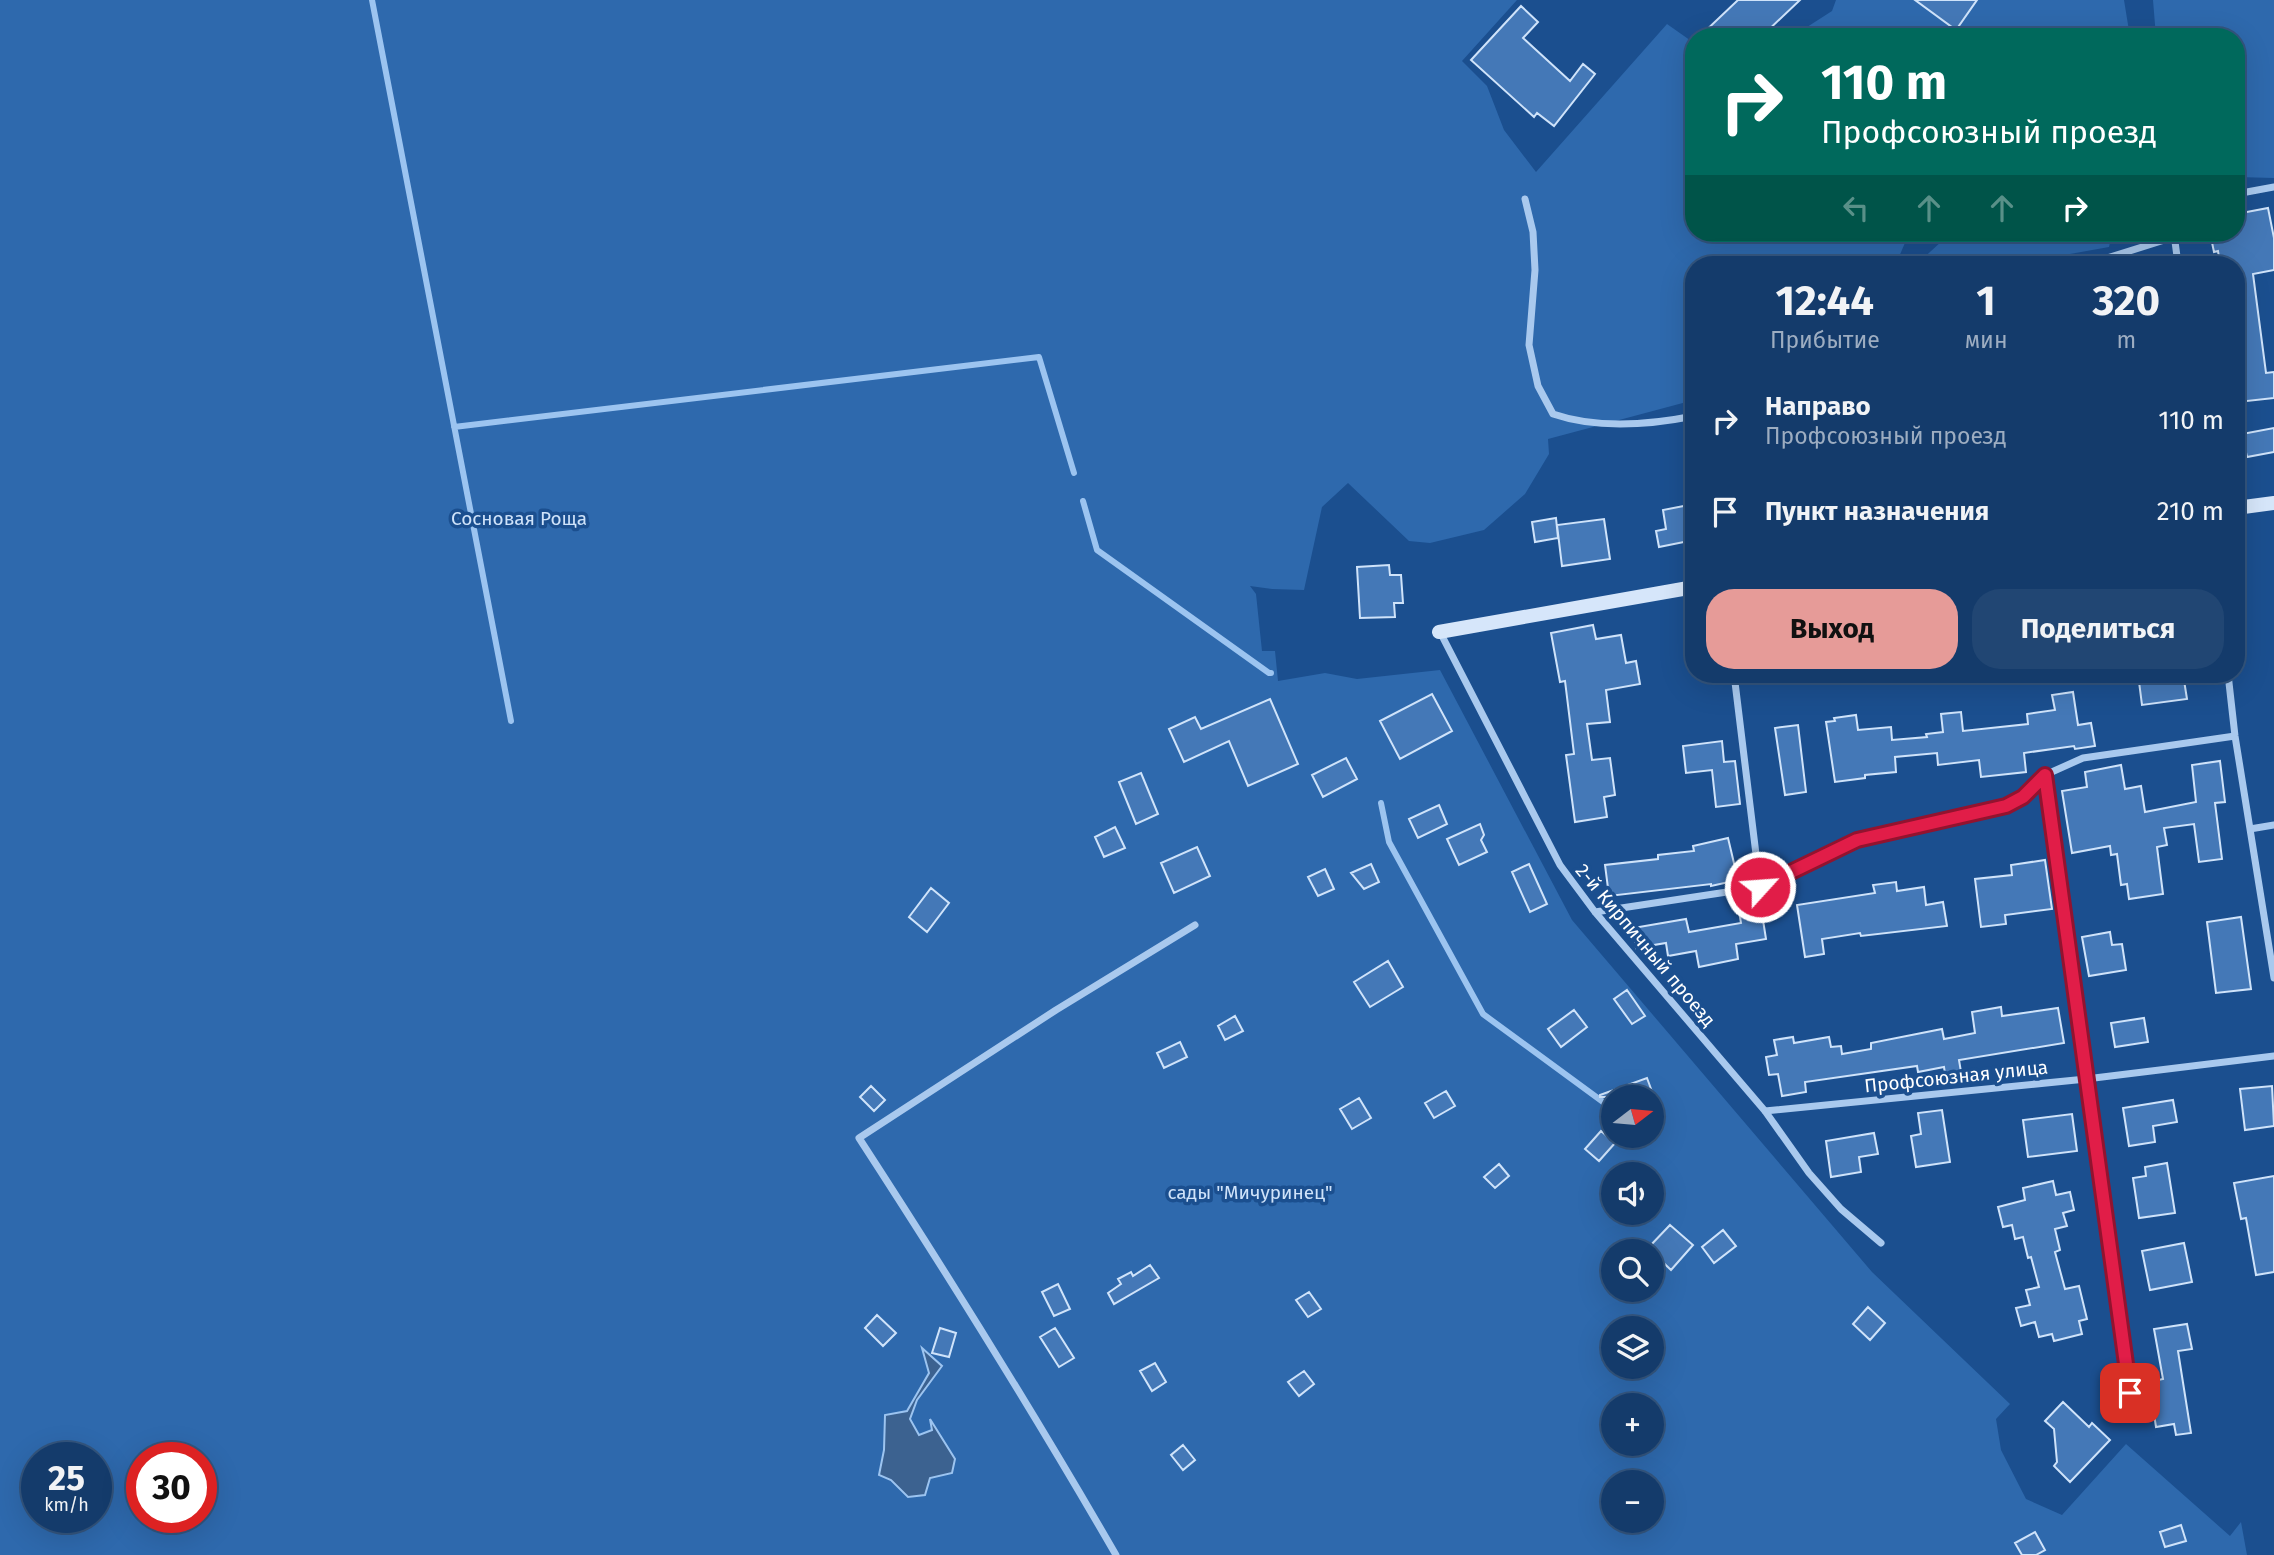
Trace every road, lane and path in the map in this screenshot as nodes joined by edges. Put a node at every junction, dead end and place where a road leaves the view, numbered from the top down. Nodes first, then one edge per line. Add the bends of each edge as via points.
1 (2274, 187) edge
2 (2245, 192) edge
3 (1525, 200) dead end
4 (2153, 242) edge
5 (2112, 256) edge
6 (1685, 419) edge
7 (2274, 503) edge
8 (2245, 507) edge
9 (1685, 589) edge
10 (1439, 632) joint
11 (1735, 683) edge
12 (2229, 683) edge
13 (2235, 736) junction
14 (2045, 775) junction
15 (2274, 825) edge
16 (2250, 829) junction
17 (1760, 887) junction
18 (1595, 912) junction
19 (1195, 925) dead end
20 (2274, 978) edge
21 (2274, 1056) edge
22 (2086, 1079) junction
23 (1765, 1111) junction
24 (1881, 1243) dead end
25 (2134, 1419) dead end
26 (1116, 1555) edge

1 - 2 street
3 - 6 street via 1535,270 1529,345 1538,386 1553,414 1574,422 1646,424
4 - 5 street
7 - 8 street
9 - 10 street
10 - 18 street, 2-й Кирпичный проезд via 1559,865
11 - 17 street
12 - 13 street
13 - 14 street via 2083,758
13 - 16 street
14 - 17 street via 2023,797 2006,806 1857,840
14 - 22 street
15 - 16 street
16 - 20 street
17 - 18 street
18 - 23 street, 2-й Кирпичный проезд
19 - 26 street via 859,1138 956,1287
21 - 22 street, Профсоюзная улица
22 - 23 street, Профсоюзная улица
22 - 25 street
23 - 24 street, 2-й Кирпичный проезд via 1809,1173

